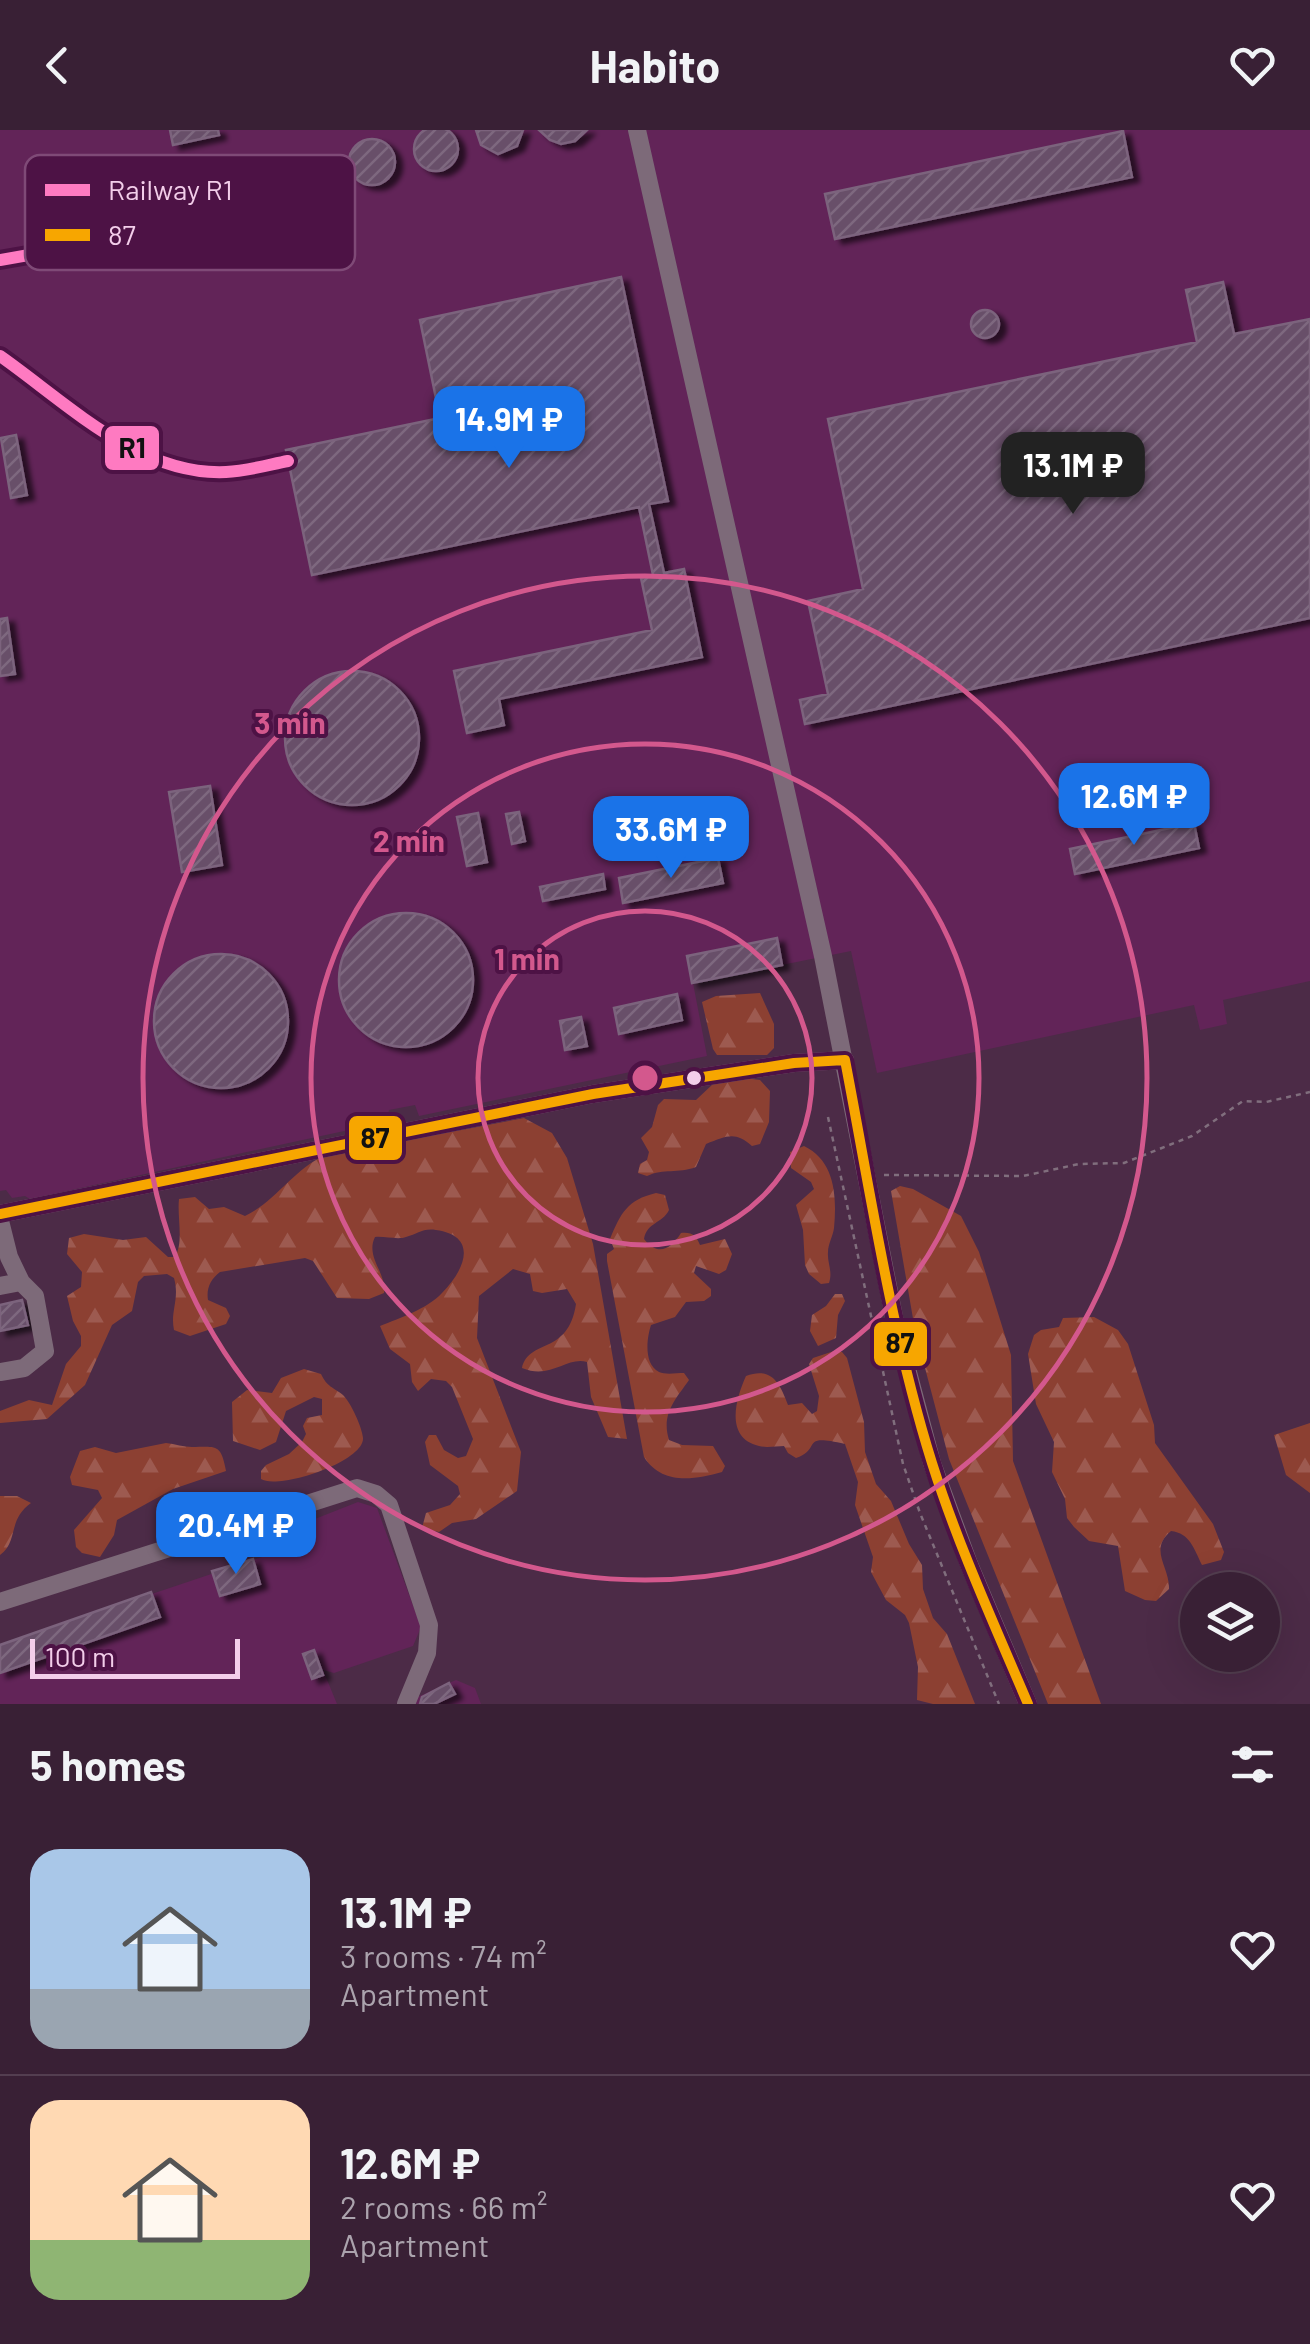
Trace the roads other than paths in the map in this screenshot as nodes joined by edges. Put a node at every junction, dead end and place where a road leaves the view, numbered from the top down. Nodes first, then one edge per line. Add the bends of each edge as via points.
1 (637, 130) edge
2 (845, 1060) junction
3 (0, 1218) edge
4 (21, 1282) junction
5 (0, 1286) edge
6 (0, 1372) edge
7 (0, 1602) edge
8 (406, 1704) edge
9 (1028, 1704) edge

1 - 2 street
2 - 3 street via 593,1094
2 - 9 street via 896,1327 932,1463
3 - 4 street
4 - 5 street
4 - 6 street via 34,1296 45,1351 24,1368
7 - 8 street via 357,1488 389,1505 428,1625 427,1653

